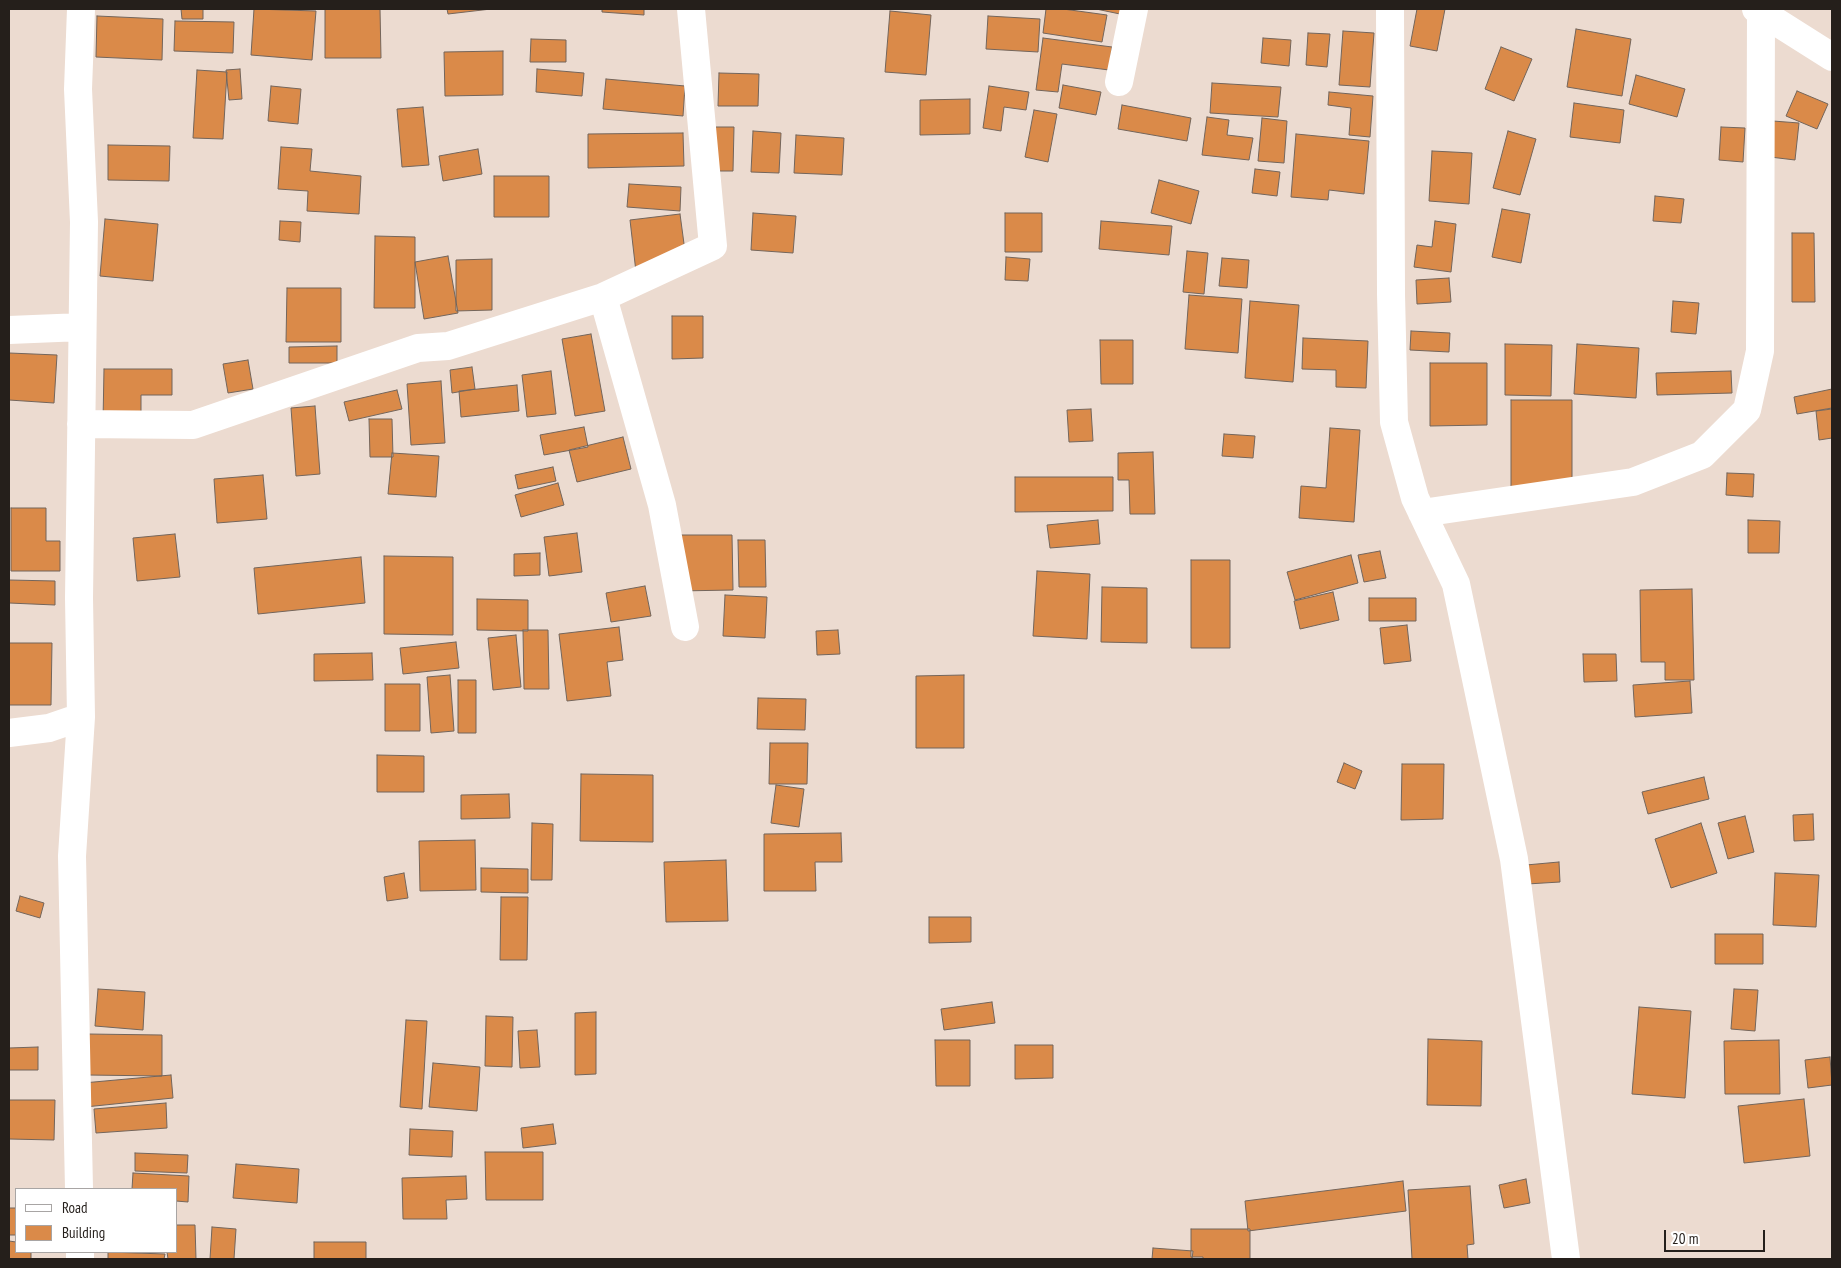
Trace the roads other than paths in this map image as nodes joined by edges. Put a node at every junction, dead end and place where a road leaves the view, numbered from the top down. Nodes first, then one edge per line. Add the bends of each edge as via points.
1 (81, 9) edge
2 (692, 9) edge
3 (1134, 9) edge
4 (1390, 9) edge
5 (1759, 10) edge
6 (1832, 57) edge
7 (1119, 82) dead end
8 (603, 297) junction
9 (82, 327) junction
10 (9, 330) edge
11 (81, 424) junction
12 (1422, 513) junction
13 (685, 627) dead end
14 (82, 717) junction
15 (9, 733) edge
16 (79, 1188) edge
17 (1566, 1259) edge

1 - 9 street via 78,90 84,222
2 - 8 street via 713,246
3 - 7 street
4 - 12 street via 1390,294 1394,422
5 - 6 street
5 - 12 street via 1760,351 1748,410 1702,455 1634,482
8 - 11 street via 448,346 418,348 193,425
8 - 13 street via 662,505
9 - 10 street
9 - 11 street
11 - 14 street via 79,598
12 - 17 street via 1456,584 1514,859
14 - 15 street via 49,728
14 - 16 street via 72,856

